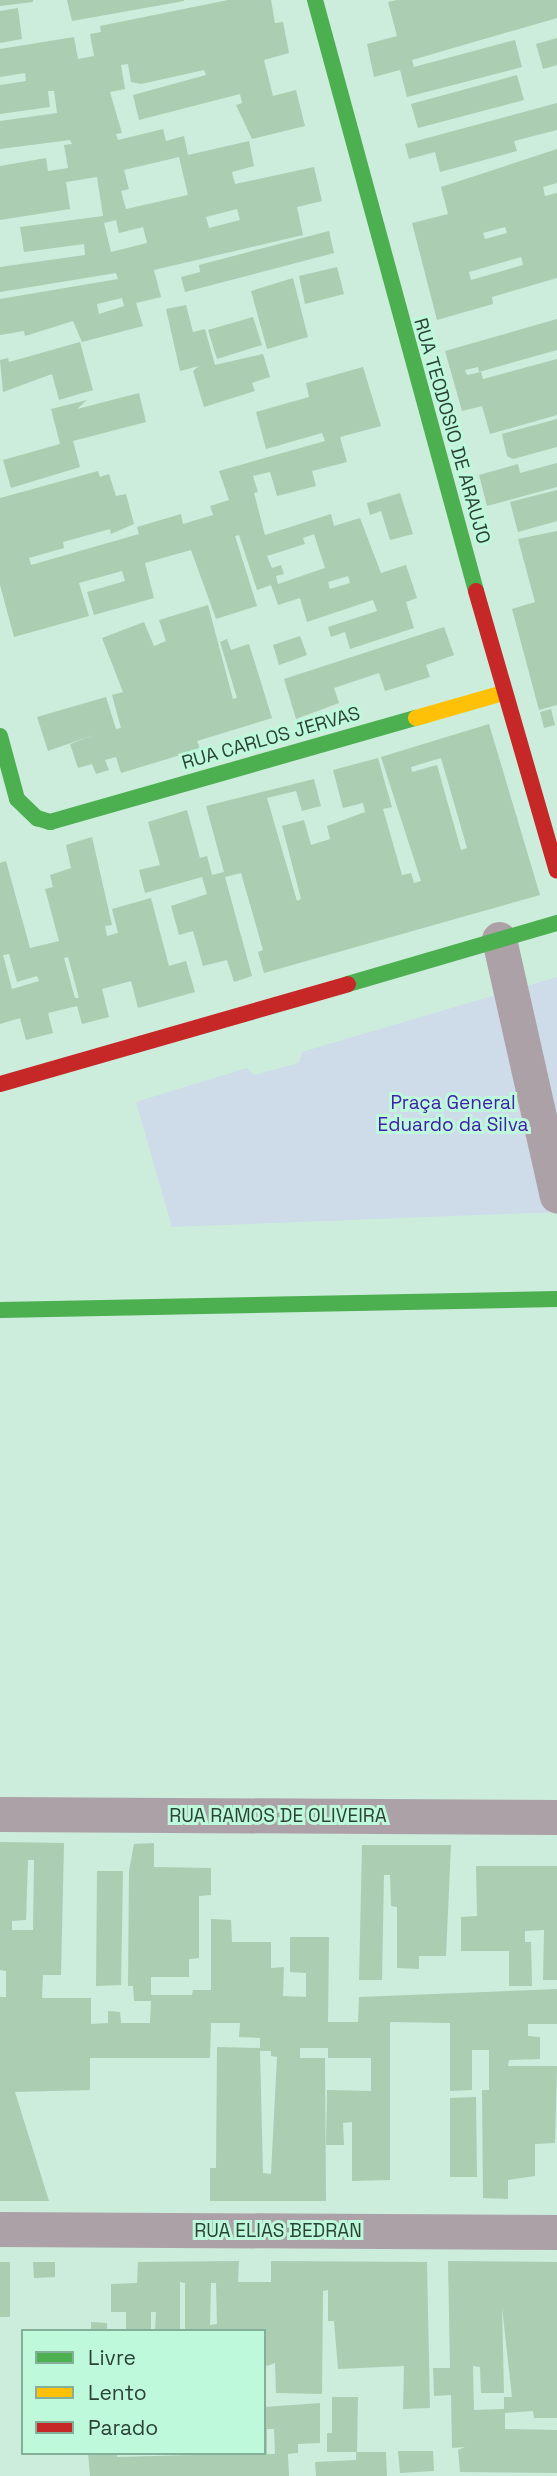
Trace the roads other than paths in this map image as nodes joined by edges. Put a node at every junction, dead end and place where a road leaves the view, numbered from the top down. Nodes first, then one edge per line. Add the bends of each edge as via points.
1 (315, 0) edge
2 (503, 693) junction
3 (0, 736) edge
4 (557, 871) edge
5 (557, 923) edge
6 (499, 939) junction
7 (0, 1084) edge
8 (557, 1196) edge
9 (557, 1299) edge
10 (0, 1310) edge
11 (0, 1814) edge
12 (557, 1817) edge
13 (0, 2229) edge
14 (557, 2232) edge

1 - 2 street, RUA TEODOSIO DE ARAUJO
2 - 3 street, RUA CARLOS JERVAS via 50,822 37,818 17,799
2 - 4 street, RUA TEODOSIO DE ARAUJO
5 - 6 street
6 - 7 street
6 - 8 street
9 - 10 street
11 - 12 street, RUA RAMOS DE OLIVEIRA
13 - 14 street, RUA ELIAS BEDRAN

